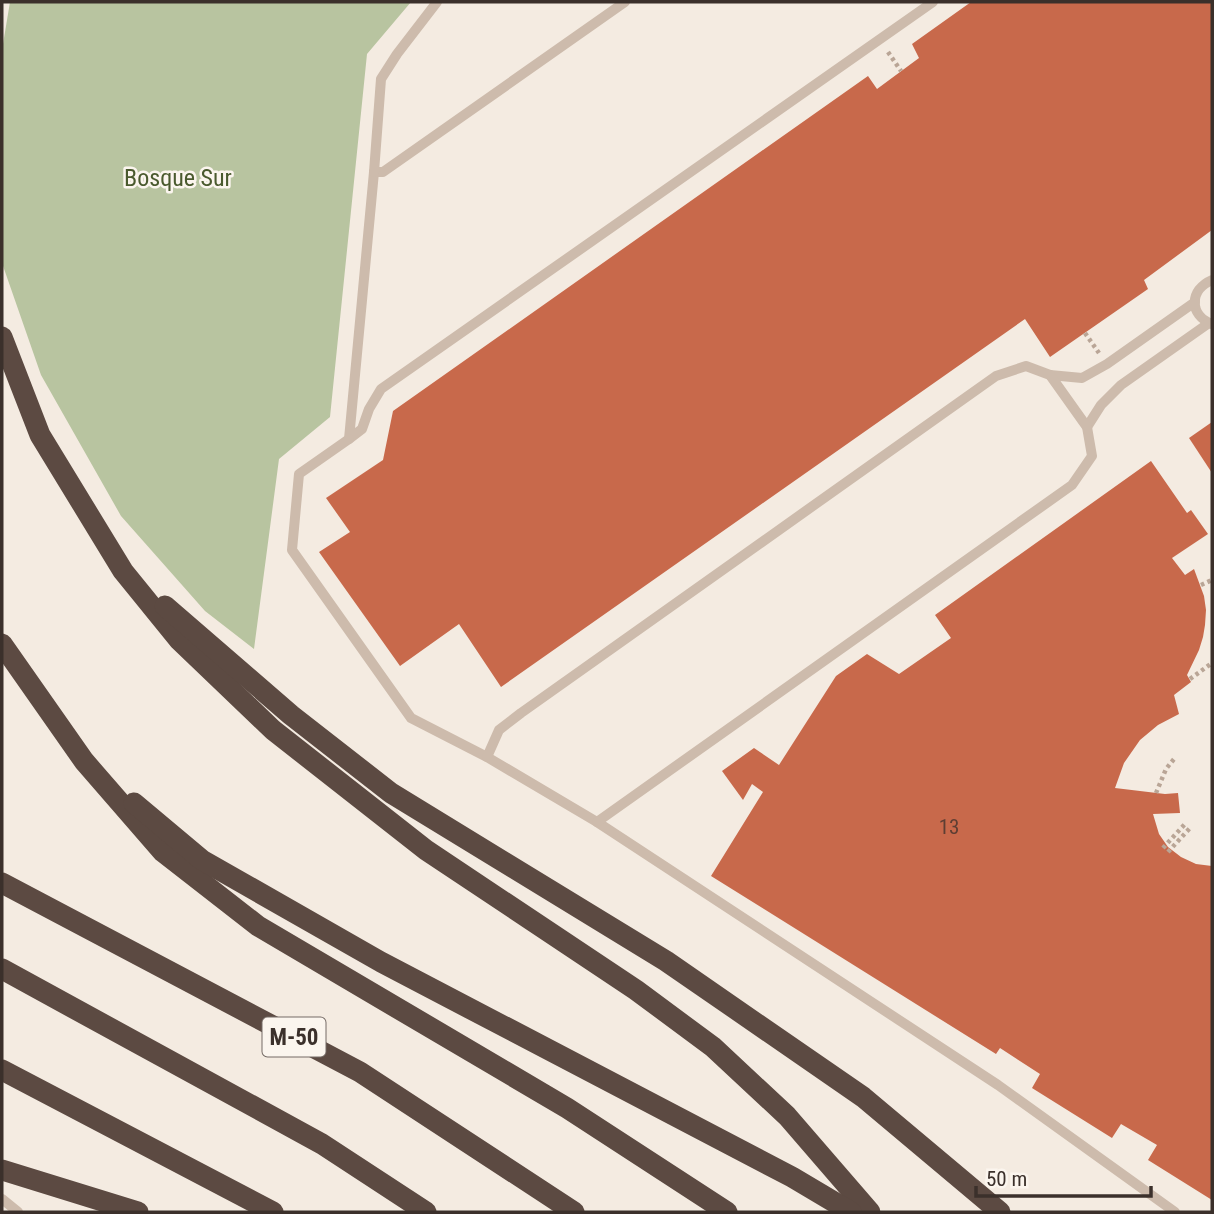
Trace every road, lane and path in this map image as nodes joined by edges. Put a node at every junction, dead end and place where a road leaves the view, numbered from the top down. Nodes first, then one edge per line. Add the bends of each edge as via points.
1 (437, 2) edge
2 (625, 2) edge
3 (933, 2) edge
4 (373, 172) junction
5 (1212, 280) edge
6 (1195, 302) junction
7 (1211, 323) edge
8 (2, 337) edge
9 (1050, 375) junction
10 (1087, 427) junction
11 (349, 439) junction
12 (123, 571) junction
13 (1212, 580) edge
14 (1201, 584) dead end
15 (2, 644) edge
16 (1212, 663) edge
17 (1190, 679) dead end
18 (487, 757) junction
19 (1174, 759) dead end
20 (84, 761) junction
21 (1156, 793) dead end
22 (597, 822) junction
23 (1187, 826) dead end
24 (1165, 850) dead end
25 (2, 883) edge
26 (2, 969) edge
27 (2, 1070) edge
28 (2, 1170) edge
29 (2, 1199) edge
30 (18, 1212) edge
31 (138, 1212) edge
32 (273, 1212) edge
33 (426, 1212) edge
34 (574, 1212) edge
35 (727, 1212) edge
36 (851, 1212) edge
37 (870, 1212) edge
38 (1000, 1212) edge
39 (1175, 1212) edge

1 - 4 lane via 381,79
2 - 4 lane via 383,172
3 - 11 lane via 381,389 362,429
4 - 11 lane
5 - 6 lane via 1199,288
6 - 7 lane via 1199,315
6 - 9 lane via 1082,378
7 - 10 lane via 1121,385
8 - 12 highway via 40,435
9 - 10 lane
9 - 18 lane via 1026,366 996,376 521,713 499,730
10 - 22 lane via 1092,456 1072,485
11 - 18 lane via 299,474 292,550 411,718
12 - 37 highway via 179,640 273,730 426,850 713,1047 787,1116
12 - 38 highway via 291,715 391,793 677,969 863,1097
13 - 14 path
15 - 20 highway
16 - 17 path
18 - 22 lane
19 - 21 path
20 - 35 highway via 163,852 258,926 567,1108
20 - 36 highway via 202,860 381,962
22 - 39 lane via 998,1085
23 - 24 path
25 - 34 highway, M-50 via 360,1072
26 - 33 highway via 322,1144
27 - 32 highway
28 - 31 highway
29 - 30 lane

